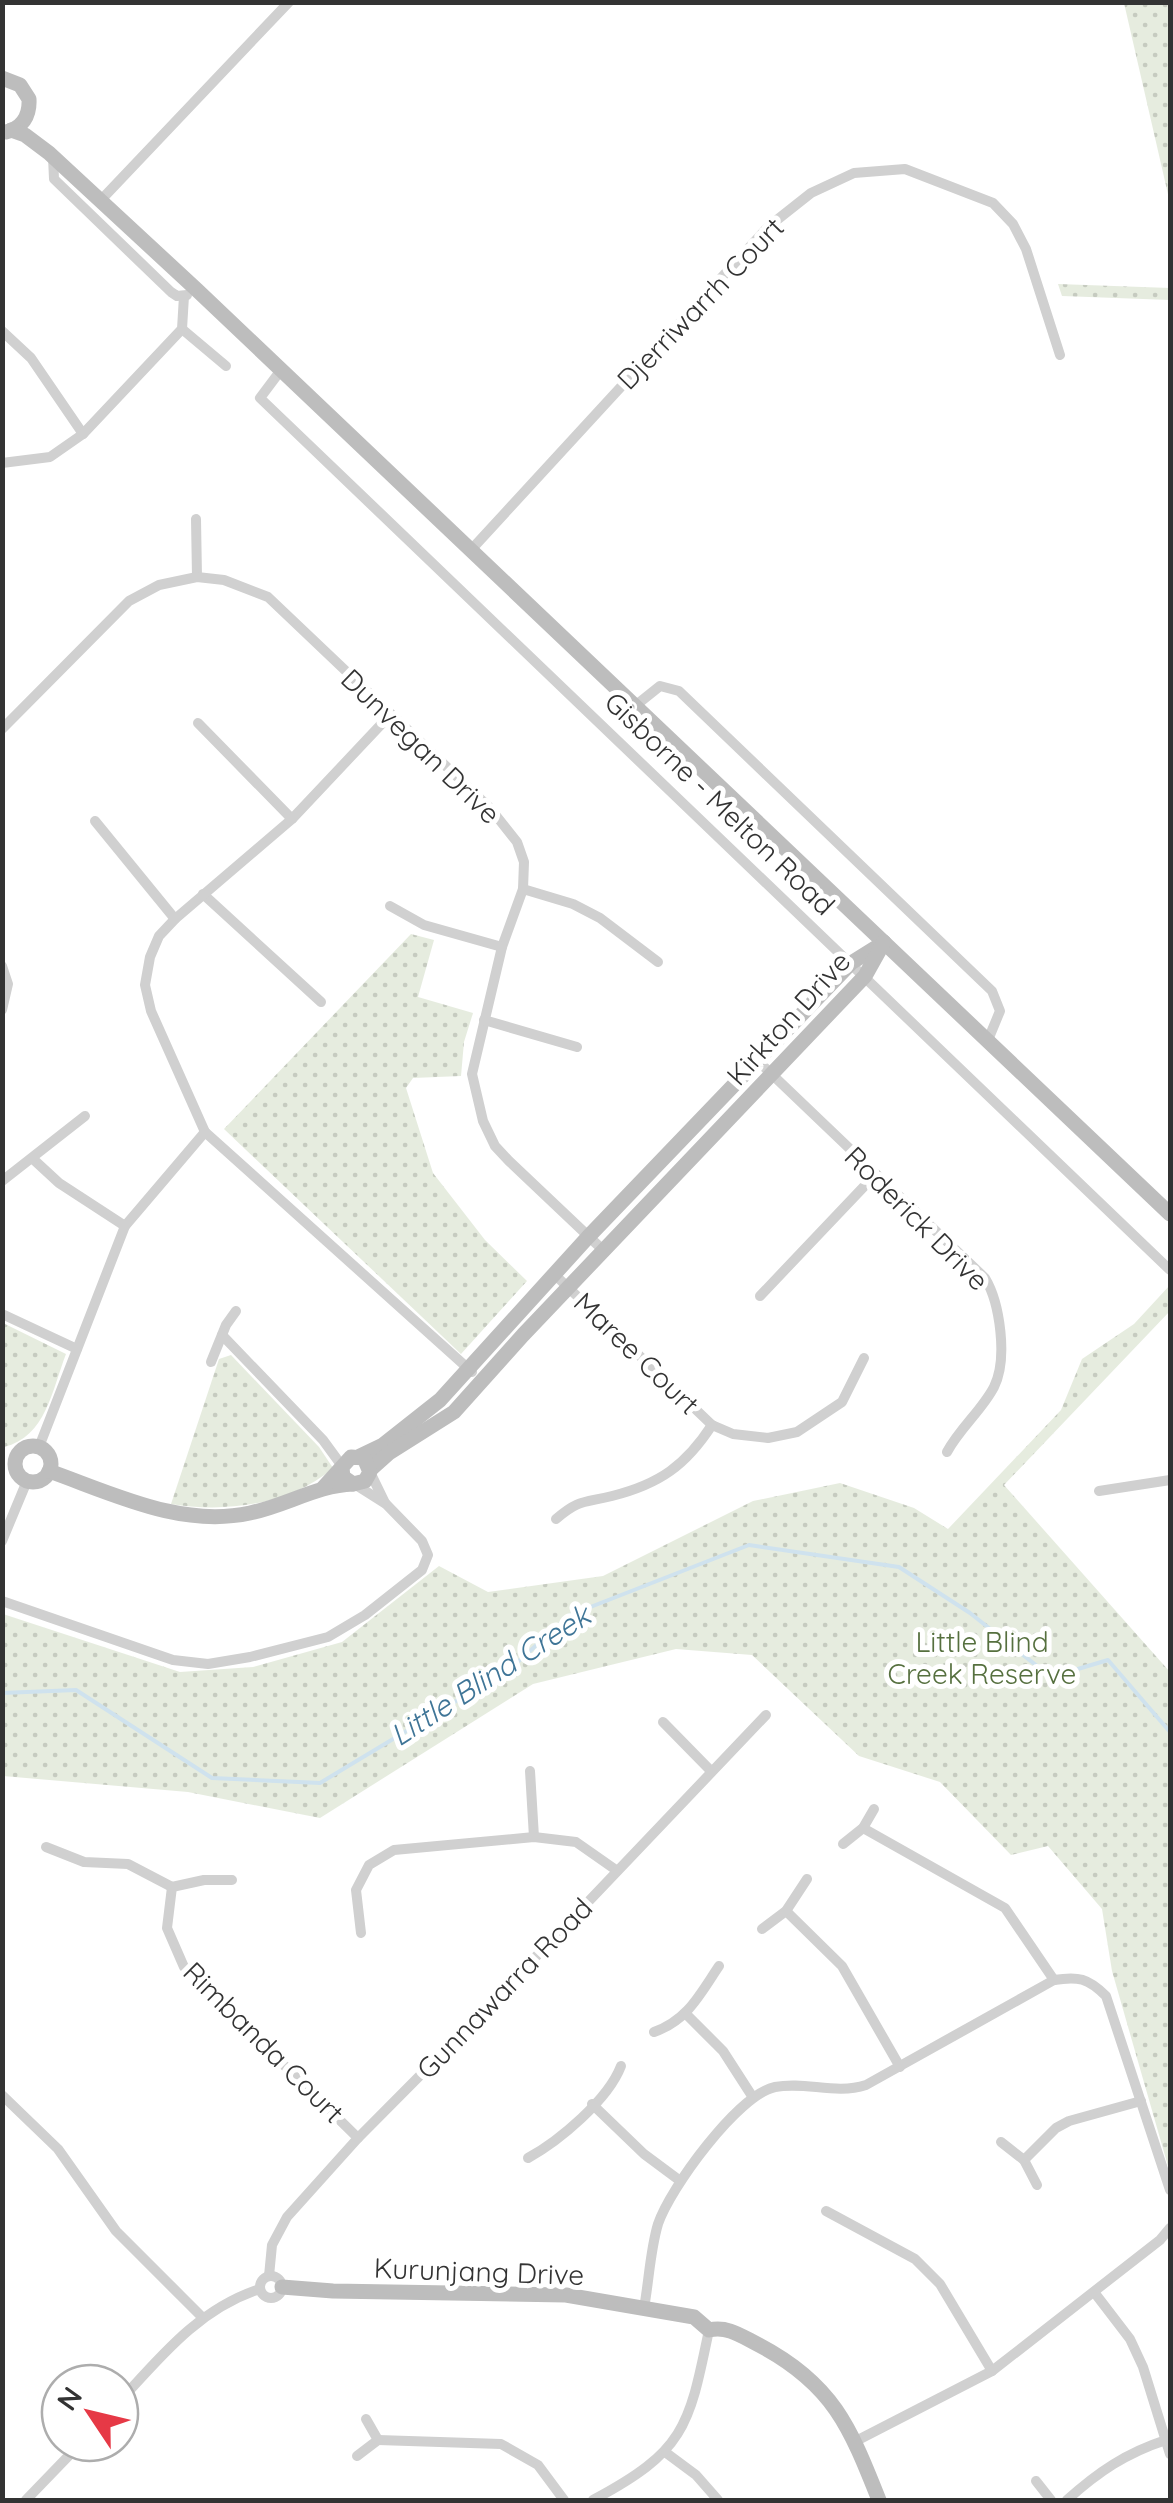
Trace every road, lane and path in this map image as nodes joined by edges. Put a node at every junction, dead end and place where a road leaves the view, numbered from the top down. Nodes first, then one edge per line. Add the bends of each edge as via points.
1 (289, 2) edge
2 (3, 78) edge
3 (30, 107) junction
4 (7, 131) edge
5 (51, 155) junction
6 (101, 200) junction
7 (190, 293) junction
8 (182, 329) junction
9 (2, 331) edge
10 (1060, 355) dead end
11 (226, 366) dead end
12 (281, 370) junction
13 (84, 434) junction
14 (2, 463) edge
15 (196, 519) dead end
16 (470, 551) junction
17 (197, 576) junction
18 (635, 706) junction
19 (390, 715) junction
20 (198, 723) dead end
21 (2, 729) edge
22 (292, 819) junction
23 (94, 821) dead end
24 (522, 888) junction
25 (202, 894) junction
26 (390, 906) dead end
27 (175, 920) junction
28 (884, 942) junction
29 (502, 948) junction
30 (658, 962) dead end
31 (851, 963) junction
32 (2, 966) edge
33 (865, 976) junction
34 (321, 1002) dead end
35 (2, 1010) edge
36 (484, 1020) junction
37 (988, 1040) junction
38 (577, 1047) dead end
39 (758, 1061) junction
40 (772, 1075) junction
41 (86, 1116) dead end
42 (205, 1132) junction
43 (33, 1158) junction
44 (874, 1176) junction
45 (2, 1181) edge
46 (1170, 1214) edge
47 (125, 1226) junction
48 (588, 1237) junction
49 (603, 1250) junction
50 (1170, 1270) edge
51 (554, 1274) junction
52 (568, 1288) junction
53 (760, 1296) dead end
54 (236, 1311) dead end
55 (2, 1314) edge
56 (222, 1336) junction
57 (78, 1349) junction
58 (864, 1358) dead end
59 (211, 1362) dead end
60 (468, 1368) junction
61 (482, 1382) junction
62 (712, 1425) junction
63 (39, 1448) junction
64 (947, 1452) dead end
65 (9, 1457) edge
66 (350, 1462) junction
67 (370, 1471) junction
68 (49, 1472) junction
69 (1170, 1480) edge
70 (26, 1482) junction
71 (354, 1484) junction
72 (323, 1488) junction
73 (1099, 1491) dead end
74 (386, 1504) junction
75 (556, 1519) dead end
76 (2, 1541) edge
77 (2, 1601) edge
78 (766, 1715) dead end
79 (663, 1722) dead end
80 (530, 1771) dead end
81 (711, 1771) junction
82 (874, 1808) dead end
83 (863, 1828) junction
84 (534, 1837) junction
85 (843, 1844) dead end
86 (46, 1847) dead end
87 (616, 1870) junction
88 (232, 1880) dead end
89 (807, 1880) dead end
90 (172, 1888) junction
91 (786, 1911) junction
92 (762, 1929) dead end
93 (361, 1933) dead end
94 (719, 1966) dead end
95 (1054, 1980) junction
96 (687, 2015) junction
97 (654, 2032) dead end
98 (620, 2066) dead end
99 (900, 2068) junction
100 (2, 2096) edge
101 (752, 2096) junction
102 (1141, 2102) junction
103 (592, 2104) junction
104 (358, 2138) junction
105 (1001, 2142) dead end
106 (528, 2158) dead end
107 (1024, 2160) junction
108 (679, 2180) junction
109 (1037, 2185) dead end
110 (1170, 2190) edge
111 (826, 2211) dead end
112 (1170, 2228) edge
113 (276, 2281) junction
114 (260, 2289) junction
115 (1094, 2292) junction
116 (644, 2308) junction
117 (203, 2318) junction
118 (709, 2330) junction
119 (992, 2370) junction
120 (140, 2379) edge
121 (366, 2418) dead end
122 (378, 2440) junction
123 (1166, 2440) junction
124 (856, 2441) junction
125 (665, 2452) junction
126 (1170, 2454) edge
127 (357, 2456) dead end
128 (62, 2463) edge
129 (1036, 2481) dead end
130 (26, 2500) edge
131 (564, 2500) edge
132 (593, 2500) edge
133 (718, 2500) edge
134 (880, 2500) edge
135 (1050, 2500) edge
136 (1067, 2500) edge

1 - 6 street
2 - 3 street, Gisborne - Melton Road via 25,90
3 - 4 street
3 - 5 street, Gisborne - Melton Road
4 - 5 street, Gisborne - Melton Road via 25,135
5 - 6 street, Gisborne - Melton Road
5 - 7 street, Gisborne - Melton Road via 54,178 171,292
6 - 7 street, Gisborne - Melton Road
7 - 8 street
7 - 12 street, Gisborne - Melton Road
8 - 11 street
8 - 13 street
9 - 13 street via 31,358
10 - 16 street, Djerriwarrh Court via 1026,249 993,203 904,169 854,173 810,193 768,227
12 - 16 street, Gisborne - Melton Road
12 - 31 street, Gisborne - Melton Road via 260,398
13 - 14 street via 50,457
15 - 17 street
16 - 18 street, Gisborne - Melton Road
17 - 19 street, Dunvegan Drive via 268,598
17 - 21 street via 129,601
18 - 28 street, Gisborne - Melton Road
18 - 37 street, Gisborne - Melton Road via 660,686 679,691 992,991 1000,1011
19 - 22 street
19 - 24 street, Dunvegan Drive via 517,842
20 - 22 street
22 - 25 street
23 - 27 street
24 - 29 street, Dunvegan Drive
24 - 30 street via 600,918
25 - 27 street
25 - 34 street
26 - 29 street via 424,925
27 - 42 street via 154,946 145,986
28 - 31 street, Kirkton Drive
28 - 33 street, Kirkton Drive
28 - 37 street, Gisborne - Melton Road
29 - 36 street, Dunvegan Drive
31 - 33 street, Gisborne - Melton Road
31 - 39 street, Kirkton Drive
32 - 35 street via 8,984
33 - 40 street, Kirkton Drive
33 - 50 street, Gisborne - Melton Road
36 - 38 street
36 - 48 street, Dunvegan Drive via 472,1074 495,1146
37 - 46 street, Gisborne - Melton Road
39 - 40 street, Roderick Drive
39 - 48 street, Kirkton Drive
40 - 44 street, Roderick Drive
40 - 49 street, Kirkton Drive
41 - 43 street
42 - 47 street
42 - 60 street
43 - 45 street
43 - 47 street via 58,1183
44 - 53 street
44 - 64 street, Roderick Drive via 985,1278 1000,1312 993,1388
47 - 57 street
48 - 49 street, Dunvegan Drive
48 - 51 street, Kirkton Drive
49 - 52 street, Kirkton Drive
51 - 52 street, Maree Court
51 - 60 street, Kirkton Drive
52 - 61 street, Kirkton Drive
52 - 62 street, Maree Court
54 - 56 street
55 - 57 street
56 - 59 street
56 - 66 street
57 - 63 street
58 - 62 street, Maree Court via 842,1402 797,1432 768,1438
60 - 61 street
60 - 66 street, Kirkton Drive via 422,1415
61 - 67 street, Kirkton Drive via 454,1412
62 - 75 street via 663,1479 574,1503
63 - 65 street
63 - 68 street via 49,1457
65 - 70 street
66 - 67 street via 367,1461
66 - 71 street via 346,1480
66 - 72 street, Kirkton Drive
67 - 71 street
67 - 74 street
68 - 70 street
68 - 72 street, Kirkton Drive via 206,1519 275,1507
69 - 73 street
70 - 76 street
71 - 72 street, Kirkton Drive
71 - 74 street
74 - 77 street via 422,1541 428,1554 422,1570 328,1637 250,1658 173,1660
78 - 81 street, Gunnawarra Road
79 - 81 street
80 - 84 street
81 - 87 street, Gunnawarra Road
82 - 83 street
83 - 85 street
83 - 95 street via 1005,1908
84 - 87 street via 576,1842
84 - 93 street via 394,1850 369,1865 356,1890
86 - 90 street via 84,1862 128,1864
87 - 104 street, Gunnawarra Road
88 - 90 street
89 - 91 street
90 - 104 street, Rimbanda Court via 167,1928 184,1967
91 - 92 street
91 - 99 street via 842,1966
94 - 96 street
95 - 99 street
95 - 102 street via 1078,1976 1106,1996
96 - 97 street
96 - 101 street
98 - 103 street
99 - 101 street via 850,2090 800,2085
100 - 117 street via 58,2149 116,2231
101 - 108 street
102 - 107 street via 1069,2121
102 - 110 street
103 - 106 street via 554,2144
103 - 108 street
104 - 113 street, Gunnawarra Road via 287,2218 272,2246
105 - 107 street
107 - 109 street
108 - 116 street via 658,2224
111 - 119 street via 915,2259 940,2284
112 - 115 street
113 - 114 street via 261,2282
113 - 114 street via 280,2294 274,2298
113 - 116 street, Kurunjang Drive via 333,2291 566,2296
114 - 117 street
115 - 119 street
115 - 123 street via 1130,2339
116 - 118 street, Kurunjang Drive via 694,2318
117 - 120 street
118 - 124 street, Kurunjang Drive via 724,2327 793,2363 822,2390
118 - 125 street via 692,2410
119 - 124 street
121 - 122 street
122 - 127 street
122 - 131 street via 501,2444 538,2465
123 - 126 street
123 - 136 street via 1100,2470
124 - 134 street, Kurunjang Drive
125 - 132 street
125 - 133 street
128 - 130 street
129 - 135 street

